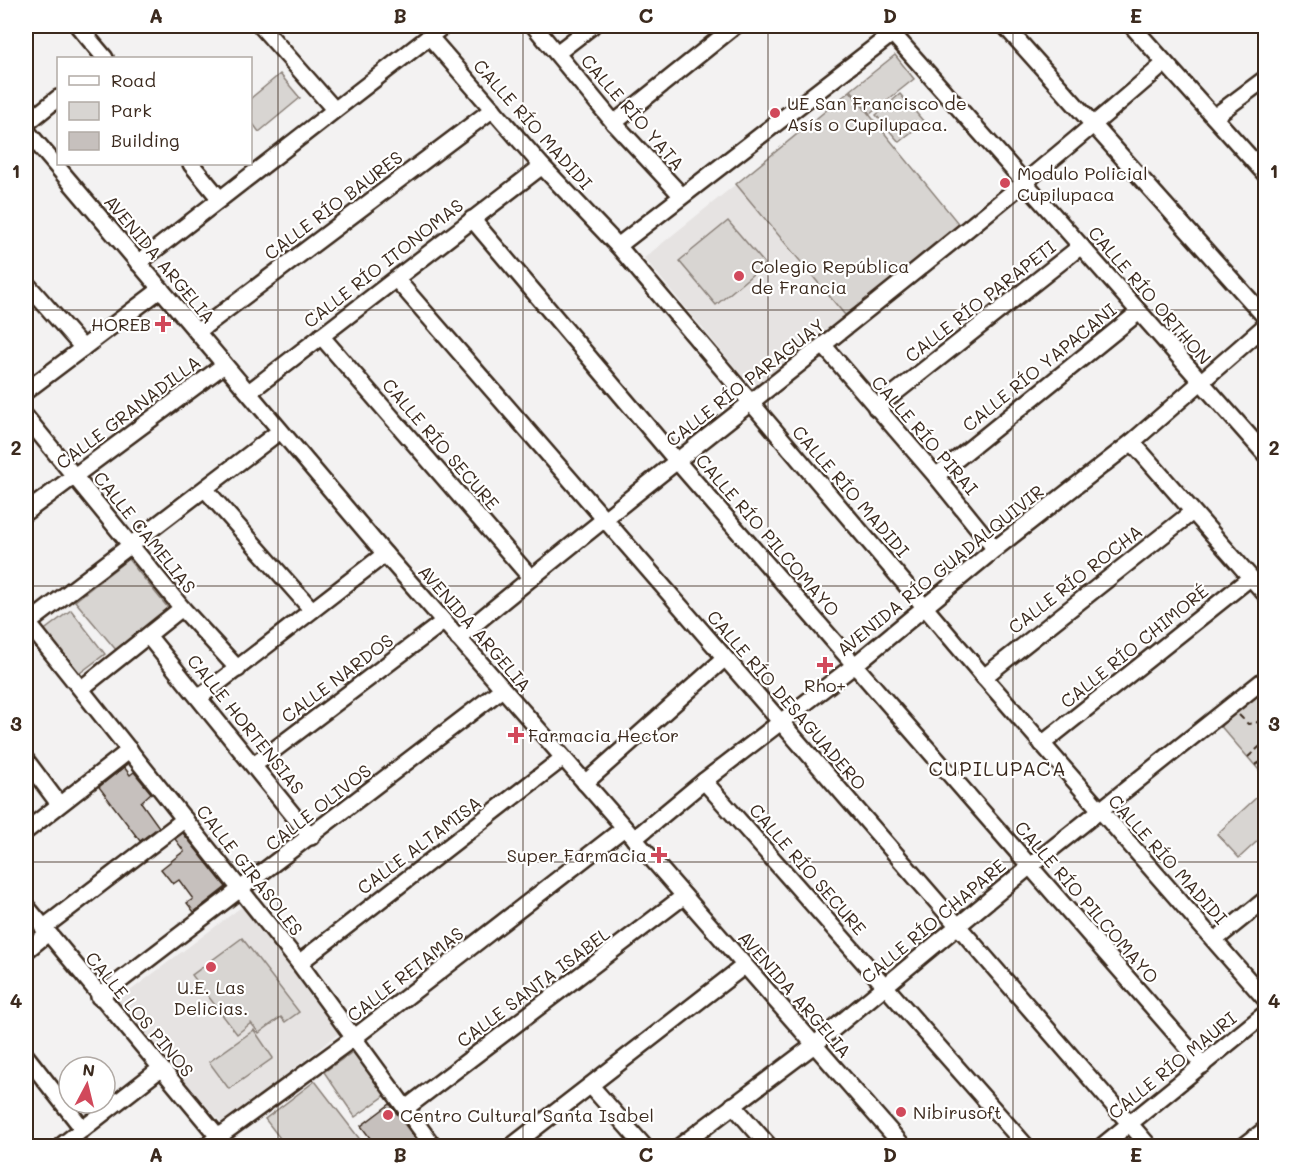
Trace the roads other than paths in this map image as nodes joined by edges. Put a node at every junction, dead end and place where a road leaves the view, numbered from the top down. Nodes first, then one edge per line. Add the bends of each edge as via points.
1 (78, 26) edge
2 (261, 26) edge
3 (443, 26) edge
4 (534, 26) edge
5 (592, 26) edge
6 (735, 26) edge
7 (1005, 26) edge
8 (1132, 26) edge
9 (890, 29) edge
10 (429, 36) junction
11 (557, 53) junction
12 (104, 57) edge
13 (1165, 63) junction
14 (1266, 78) edge
15 (57, 99) edge
16 (334, 109) junction
17 (492, 109) junction
18 (1214, 117) junction
19 (614, 123) junction
20 (26, 124) edge
21 (1094, 125) junction
22 (26, 130) edge
23 (192, 165) edge
24 (542, 166) junction
25 (1266, 175) edge
26 (1025, 182) junction
27 (681, 195) junction
28 (220, 199) junction
29 (472, 219) junction
30 (618, 246) junction
31 (1081, 246) junction
32 (138, 263) junction
33 (396, 279) junction
34 (26, 283) edge
35 (161, 290) junction
36 (1139, 312) junction
37 (1266, 318) edge
38 (1266, 326) edge
39 (197, 332) junction
40 (321, 336) junction
41 (824, 346) junction
42 (83, 348) junction
43 (224, 365) junction
44 (1201, 382) junction
45 (26, 391) edge
46 (249, 392) junction
47 (750, 403) junction
48 (876, 408) junction
49 (26, 417) edge
50 (280, 431) junction
51 (1132, 442) junction
52 (1266, 455) edge
53 (676, 460) junction
54 (936, 476) junction
55 (74, 477) junction
56 (205, 489) junction
57 (26, 512) edge
58 (1191, 513) junction
59 (603, 518) junction
60 (130, 545) junction
61 (995, 549) junction
62 (385, 554) junction
63 (531, 578) junction
64 (1250, 578) junction
65 (1266, 595) edge
66 (924, 606) junction
67 (182, 608) junction
68 (312, 610) junction
69 (443, 622) junction
70 (27, 624) edge
71 (149, 636) junction
72 (458, 639) junction
73 (724, 659) junction
74 (856, 664) junction
75 (238, 669) junction
76 (984, 677) junction
77 (1266, 678) edge
78 (81, 688) junction
79 (502, 689) junction
80 (200, 697) junction
81 (782, 720) junction
82 (1042, 744) junction
83 (130, 750) junction
84 (563, 758) junction
85 (26, 760) edge
86 (254, 765) junction
87 (704, 781) junction
88 (585, 783) junction
89 (59, 804) junction
90 (1100, 812) junction
91 (185, 819) junction
92 (26, 831) edge
93 (629, 834) junction
94 (311, 837) junction
95 (1029, 867) junction
96 (242, 891) junction
97 (684, 896) junction
98 (1266, 899) edge
99 (26, 906) edge
100 (959, 926) junction
101 (45, 931) junction
102 (1215, 940) junction
103 (26, 951) edge
104 (299, 963) junction
105 (744, 966) junction
106 (886, 987) junction
107 (99, 997) junction
108 (1266, 1000) edge
109 (1266, 1014) edge
110 (355, 1037) junction
111 (814, 1045) junction
112 (26, 1056) edge
113 (1203, 1065) junction
114 (160, 1069) junction
115 (591, 1086) junction
116 (733, 1106) junction
117 (406, 1108) junction
118 (1129, 1125) junction
119 (83, 1129) junction
120 (1266, 1129) edge
121 (217, 1143) edge
122 (61, 1146) edge
123 (433, 1146) edge
124 (512, 1146) edge
125 (644, 1146) edge
126 (680, 1146) edge
127 (768, 1146) edge
128 (903, 1146) edge
129 (1026, 1146) edge
130 (1102, 1146) edge
131 (1149, 1146) edge
132 (1244, 1146) edge

1 - 12 street
2 - 16 street
3 - 10 street
4 - 11 street, CALLE RÍO YATA
5 - 11 street
6 - 19 street
7 - 21 street
8 - 13 street
9 - 26 street, CALLE RÍO ORTHON
9 - 27 street
10 - 16 street
10 - 17 street, CALLE RÍO MADIDI
11 - 19 street, CALLE RÍO YATA
13 - 18 street
13 - 21 street, CALLE RÍO PARAGUAY
14 - 18 street
15 - 20 street
16 - 28 street
17 - 24 street, CALLE RÍO MADIDI
17 - 39 street, CALLE RÍO BAURES
18 - 25 street
19 - 27 street, CALLE RÍO YATA
21 - 26 street, CALLE RÍO PARAGUAY
21 - 37 street
22 - 32 street, AVENIDA ARGELIA
23 - 28 street
24 - 29 street, CALLE RÍO ITONOMAS
24 - 30 street, CALLE RÍO MADIDI
26 - 31 street, CALLE RÍO ORTHON
26 - 41 street, CALLE RÍO PARAGUAY
27 - 30 street
28 - 32 street
29 - 33 street, CALLE RÍO ITONOMAS
29 - 53 street, CALLE RÍO PILCOMAYO
30 - 47 street, CALLE RÍO MADIDI
31 - 36 street, CALLE RÍO ORTHON
31 - 48 street, CALLE RÍO PARAPETI
32 - 35 street, AVENIDA ARGELIA
33 - 40 street, CALLE RÍO ITONOMAS
33 - 59 street, CALLE RÍO DESAGUADERO
34 - 42 street
35 - 39 street, AVENIDA ARGELIA
35 - 42 street
36 - 44 street, CALLE RÍO ORTHON
36 - 54 street, CALLE RÍO YAPACANI
38 - 44 street, AVENIDA RÍO GUADALQUIVIR
39 - 43 street, AVENIDA ARGELIA
40 - 46 street, CALLE RÍO ITONOMAS
40 - 63 street, CALLE RÍO SECURE
41 - 47 street, CALLE RÍO PARAGUAY
41 - 48 street, CALLE RÍO PIRAI
42 - 45 street
43 - 46 street, AVENIDA ARGELIA
43 - 55 street, CALLE GRANADILLA
44 - 51 street, AVENIDA RÍO GUADALQUIVIR
44 - 52 street, CALLE RÍO ORTHON
46 - 50 street, AVENIDA ARGELIA
47 - 53 street, CALLE RÍO PARAGUAY
47 - 66 street, CALLE RÍO MADIDI
48 - 54 street, CALLE RÍO PIRAI
49 - 55 street, CALLE CAMELIAS
50 - 56 street
50 - 62 street, AVENIDA ARGELIA
51 - 58 street
51 - 61 street, AVENIDA RÍO GUADALQUIVIR
53 - 59 street, CALLE RÍO PARAGUAY
53 - 74 street, CALLE RÍO PILCOMAYO
54 - 61 street, CALLE RÍO PIRAI
55 - 57 street, CALLE GRANADILLA
55 - 60 street, CALLE CAMELIAS
56 - 60 street
56 - 68 street
58 - 64 street
58 - 76 street, CALLE RÍO ROCHA
59 - 63 street, CALLE RÍO PARAGUAY
59 - 73 street, CALLE RÍO DESAGUADERO
60 - 67 street, CALLE CAMELIAS
60 - 70 street
61 - 66 street, AVENIDA RÍO GUADALQUIVIR
62 - 68 street
62 - 69 street, AVENIDA ARGELIA
63 - 72 street, CALLE RÍO PARAGUAY
64 - 65 street
64 - 82 street, CALLE RÍO CHIMORÉ
66 - 74 street, AVENIDA RÍO GUADALQUIVIR
66 - 76 street, CALLE RÍO MADIDI
67 - 71 street
67 - 75 street, CALLE CAMELIAS
68 - 75 street
69 - 72 street, AVENIDA ARGELIA
69 - 86 street, CALLE NARDOS
70 - 78 street, CALLE GIRASOLES
71 - 78 street
71 - 80 street, CALLE HORTENSIAS
72 - 79 street, AVENIDA ARGELIA
73 - 81 street, CALLE RÍO DESAGUADERO
73 - 88 street
74 - 81 street, AVENIDA RÍO GUADALQUIVIR
74 - 95 street, CALLE RÍO PILCOMAYO
75 - 80 street
76 - 82 street, CALLE RÍO MADIDI
77 - 90 street, CALLE RÍO CHAPARE
78 - 83 street, CALLE GIRASOLES
79 - 84 street, AVENIDA ARGELIA
79 - 94 street, CALLE OLIVOS
80 - 86 street, CALLE HORTENSIAS
81 - 87 street, AVENIDA RÍO GUADALQUIVIR
81 - 100 street, CALLE RÍO DESAGUADERO
82 - 90 street, CALLE RÍO MADIDI
83 - 89 street
83 - 91 street, CALLE GIRASOLES
84 - 88 street, AVENIDA ARGELIA
84 - 104 street, CALLE ALTAMISA
85 - 89 street
86 - 94 street, CALLE HORTENSIAS
87 - 93 street, AVENIDA RÍO GUADALQUIVIR
87 - 106 street, CALLE RÍO SECURE
88 - 93 street, AVENIDA ARGELIA
89 - 92 street
90 - 95 street, CALLE RÍO CHAPARE
90 - 102 street, CALLE RÍO MADIDI
91 - 96 street, CALLE GIRASOLES
91 - 101 street
93 - 97 street, AVENIDA ARGELIA
93 - 110 street, CALLE RETAMAS
94 - 96 street, CALLE OLIVOS
95 - 100 street, CALLE RÍO CHAPARE
95 - 113 street, CALLE RÍO PILCOMAYO
96 - 104 street, CALLE GIRASOLES
96 - 107 street, CALLE OLIVOS
97 - 105 street, AVENIDA ARGELIA
97 - 117 street, CALLE SANTA ISABEL
98 - 102 street
99 - 101 street, CALLE LOS PINOS
100 - 106 street, CALLE RÍO CHAPARE
100 - 118 street, CALLE RÍO DESAGUADERO
101 - 103 street
101 - 107 street, CALLE LOS PINOS
102 - 108 street, CALLE RÍO MADIDI
104 - 110 street, CALLE GIRASOLES
105 - 111 street, AVENIDA ARGELIA
105 - 115 street
106 - 111 street, CALLE RÍO CHAPARE
106 - 129 street, CALLE RÍO SECURE
107 - 114 street, CALLE LOS PINOS
109 - 113 street, CALLE RÍO MAURI
110 - 117 street, CALLE GIRASOLES
110 - 121 street, CALLE RETAMAS
111 - 116 street, CALLE RÍO CHAPARE
111 - 128 street, AVENIDA ARGELIA
112 - 119 street
113 - 118 street, CALLE RÍO MAURI
114 - 119 street
114 - 121 street, CALLE LOS PINOS
115 - 124 street
115 - 125 street
116 - 126 street, CALLE RÍO CHAPARE
116 - 127 street
117 - 123 street, CALLE GIRASOLES
118 - 130 street, CALLE RÍO MAURI
118 - 131 street, CALLE RÍO DESAGUADERO
119 - 122 street
120 - 132 street

